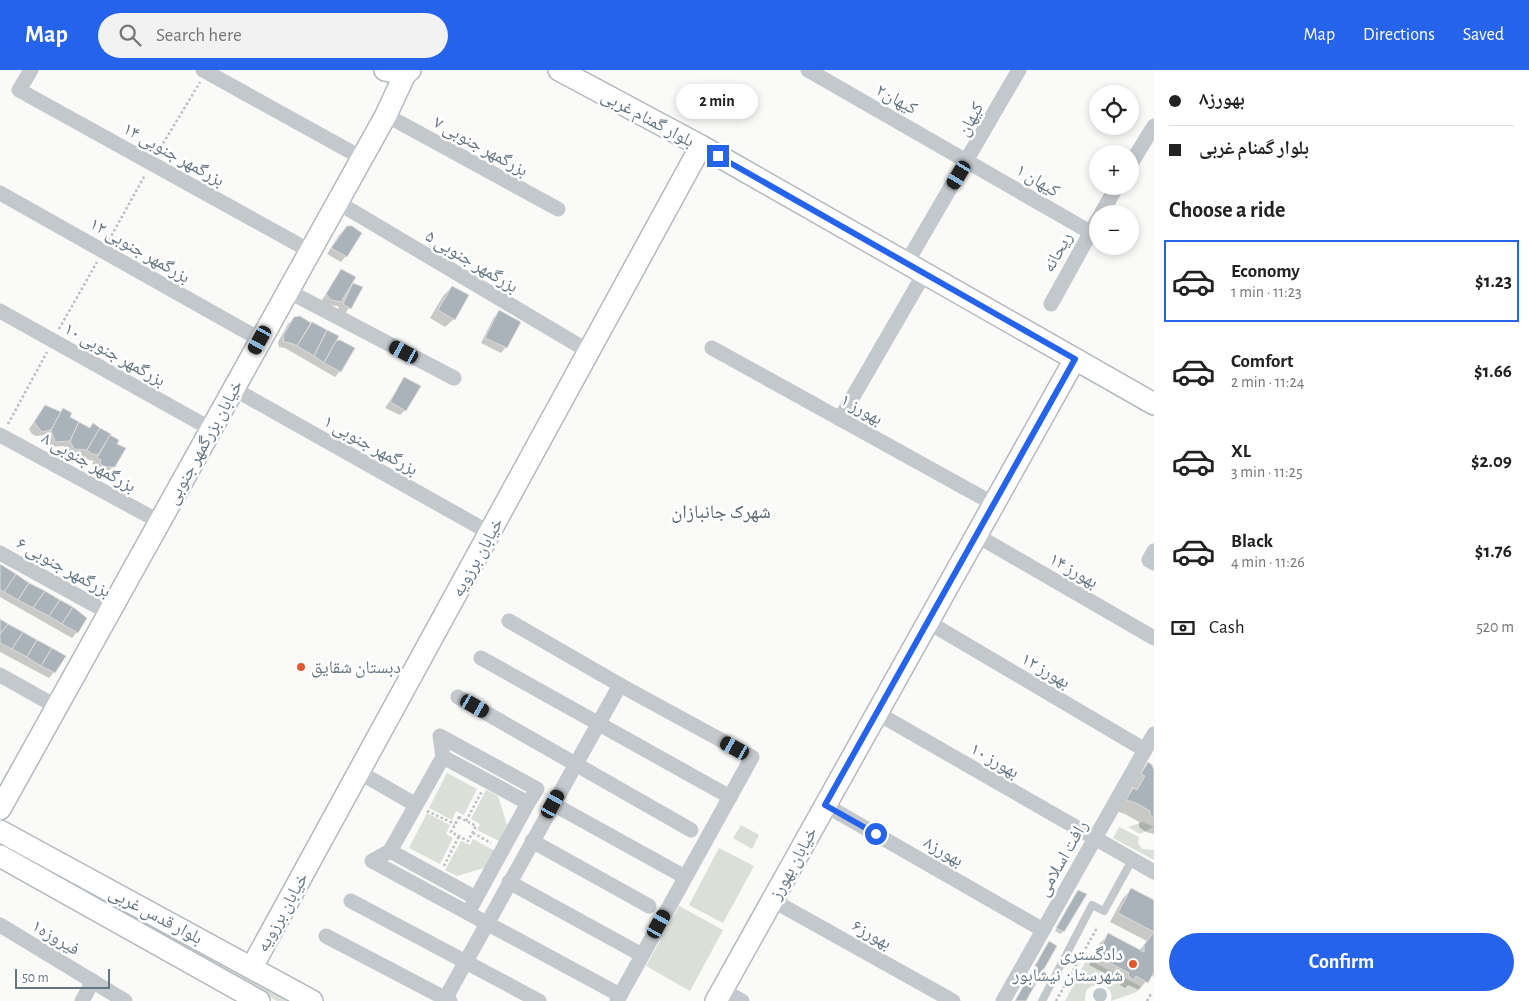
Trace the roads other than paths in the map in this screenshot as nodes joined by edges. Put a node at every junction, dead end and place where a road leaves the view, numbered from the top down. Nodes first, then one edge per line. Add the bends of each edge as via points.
1 (31, 70) edge
2 (204, 70) edge
3 (559, 70) edge
4 (808, 70) edge
5 (1019, 70) edge
6 (400, 71) edge
7 (386, 115) junction
8 (1154, 126) edge
9 (701, 146) junction
10 (1139, 150) edge
11 (362, 158) junction
12 (968, 160) junction
13 (0, 193) edge
14 (337, 202) junction
15 (558, 209) dead end
16 (1089, 223) edge
17 (1089, 235) edge
18 (310, 251) junction
19 (915, 269) junction
20 (288, 291) junction
21 (1050, 304) dead end
22 (0, 311) edge
23 (260, 340) junction
24 (712, 348) dead end
25 (588, 351) junction
26 (1075, 359) junction
27 (454, 378) dead end
28 (234, 389) junction
29 (1154, 404) edge
30 (840, 419) junction
31 (211, 429) junction
32 (0, 435) edge
33 (994, 504) junction
34 (160, 522) junction
35 (490, 533) junction
36 (976, 535) junction
37 (1154, 551) edge
38 (0, 553) edge
39 (1154, 562) edge
40 (109, 613) junction
41 (510, 621) dead end
42 (928, 622) junction
43 (1154, 638) edge
44 (481, 658) dead end
45 (0, 675) edge
46 (620, 684) junction
47 (458, 697) dead end
48 (57, 707) junction
49 (877, 713) junction
50 (598, 724) junction
51 (1154, 734) edge
52 (1145, 750) junction
53 (443, 756) junction
54 (576, 764) junction
55 (359, 772) junction
56 (730, 798) junction
57 (2, 802) edge
58 (528, 804) junction
59 (553, 804) junction
60 (416, 805) junction
61 (825, 805) junction
62 (691, 830) dead end
63 (0, 831) edge
64 (1095, 839) junction
65 (532, 841) junction
66 (390, 851) junction
67 (0, 856) edge
68 (1132, 860) junction
69 (1154, 872) edge
70 (685, 877) junction
71 (509, 882) junction
72 (476, 898) junction
73 (772, 900) junction
74 (351, 901) dead end
75 (649, 906) dead end
76 (468, 913) junction
77 (486, 923) junction
78 (0, 925) edge
79 (1043, 930) junction
80 (326, 936) dead end
81 (642, 956) junction
82 (466, 961) junction
83 (252, 967) junction
84 (93, 981) junction
85 (719, 996) edge
86 (618, 998) edge
87 (446, 1000) edge
88 (82, 1001) edge
89 (125, 1001) edge
90 (259, 1001) edge
91 (312, 1001) edge
92 (538, 1001) edge
93 (742, 1001) edge
94 (952, 1001) edge
95 (1003, 1001) edge
96 (1042, 1001) edge

1 - 18 street, بزرگمهر جنوبی ۱۴ via 19,90
2 - 11 street
3 - 9 main road, بلوار گمنام غربی
4 - 12 street, کیهان۲
5 - 12 street, کیهان
6 - 7 main road, خیابان بزرگمهر جنوبی
7 - 11 main road, خیابان بزرگمهر جنوبی
7 - 15 street, بزرگمهر جنوبی ۷
8 - 10 street
9 - 19 main road, بلوار گمنام غربی
9 - 25 main road, خیابان برزویه
11 - 14 main road, خیابان بزرگمهر جنوبی
12 - 16 street, کیهان ۱
12 - 19 street, کیهان
13 - 23 street, بزرگمهر جنوبی ۱۲
14 - 18 main road, خیابان بزرگمهر جنوبی
14 - 25 street, بزرگمهر جنوبی ۵
17 - 21 street, ریحانه
18 - 20 main road, خیابان بزرگمهر جنوبی
19 - 26 main road, بلوار گمنام غربی
19 - 30 street, کیهان
20 - 23 main road, خیابان بزرگمهر جنوبی
20 - 27 street
22 - 31 street, بزرگمهر جنوبی ۱۰
23 - 28 main road, خیابان بزرگمهر جنوبی
24 - 30 street, بهورز ۱
25 - 35 main road, خیابان برزویه
26 - 29 main road, بلوار گمنام غربی
26 - 33 main road, خیابان بهورز
28 - 31 main road, خیابان بزرگمهر جنوبی
28 - 35 street, بزرگمهر جنوبی ۱
30 - 33 street, بهورز ۱
31 - 34 main road, خیابان بزرگمهر جنوبی
32 - 34 street, بزرگمهر جنوبی ۸
33 - 36 main road, خیابان بهورز
34 - 40 main road, خیابان بزرگمهر جنوبی
35 - 55 main road, خیابان برزویه
36 - 42 main road, خیابان بهورز
36 - 43 street, بهورز ۱۴
37 - 39 street via 1149,560
38 - 40 street, بزرگمهر جنوبی ۶
40 - 48 main road, خیابان بزرگمهر جنوبی
41 - 46 street
42 - 49 main road, خیابان بهورز
42 - 52 street, بهورز ۱۲
44 - 50 street
45 - 48 street
46 - 50 street
46 - 56 street via 752,757
47 - 54 street
48 - 57 main road, خیابان بزرگمهر جنوبی
49 - 61 main road, خیابان بهورز
49 - 64 street, بهورز ۱۰
50 - 54 street
50 - 56 street
51 - 52 street, رافت اسلامی
52 - 64 street, رافت اسلامی
53 - 58 street
53 - 58 street via 440,736 537,789
53 - 60 street
54 - 59 street
54 - 62 street
55 - 60 street
55 - 83 main road, خیابان برزویه
56 - 70 street
58 - 72 street
59 - 65 street
59 - 70 street
60 - 66 street
61 - 73 main road, خیابان بهورز
61 - 79 street, بهورز۸
63 - 83 main road, بلوار قدس غربی
64 - 68 street, بهورز ۱۰
64 - 79 street, رافت اسلامی
65 - 71 street
65 - 75 street
66 - 72 street
66 - 76 street via 372,860
67 - 90 main road, بلوار قدس غربی
68 - 69 street, بهورز ۱۰
68 - 96 lane via 1104,912 1092,905
70 - 81 street
71 - 77 street
71 - 81 street
72 - 76 street
73 - 85 main road, خیابان بهورز
73 - 94 street, بهورز۶
74 - 82 street
76 - 77 street
77 - 82 street
77 - 86 street
78 - 84 street, فیروزه۱
79 - 95 street, رافت اسلامی
80 - 87 street
81 - 86 street
82 - 87 street
82 - 92 street
83 - 91 main road, بلوار قدس غربی
84 - 88 street
84 - 89 street, فیروزه۱
85 - 93 street

